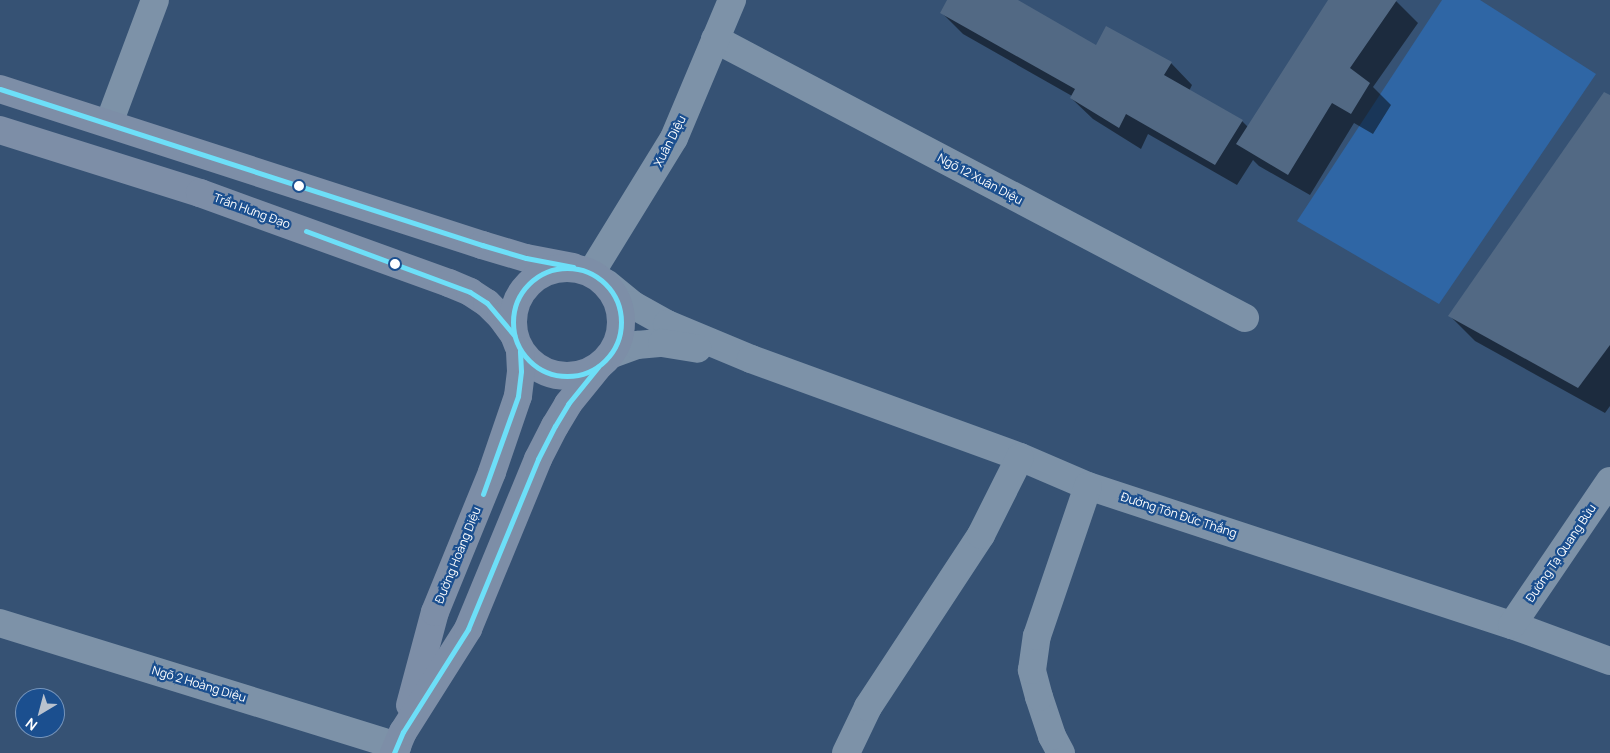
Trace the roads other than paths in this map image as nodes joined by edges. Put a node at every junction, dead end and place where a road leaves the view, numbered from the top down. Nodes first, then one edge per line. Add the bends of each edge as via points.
1 (155, 0) edge
2 (732, 0) edge
3 (715, 40) junction
4 (0, 89) edge
5 (110, 123) junction
6 (0, 130) edge
7 (590, 274) junction
8 (1245, 318) dead end
9 (517, 343) junction
10 (605, 360) junction
11 (751, 360) junction
12 (1020, 457) junction
13 (1610, 481) edge
14 (1088, 486) junction
15 (0, 623) edge
16 (1512, 625) junction
17 (1610, 661) edge
18 (398, 744) edge
19 (846, 753) edge
20 (1061, 753) edge

1 - 5 street
2 - 3 street, Xuân Diệu
3 - 7 street, Xuân Diệu via 674,138
3 - 8 street, Ngõ 12 Xuân Diệu
4 - 5 main road
5 - 7 main road via 482,245
6 - 9 main road, Trần Hưng Đạo via 200,193 449,283 486,303 501,317
7 - 9 main road via 546,271 525,286 516,301 512,318
7 - 10 main road via 617,299 622,317 620,336
7 - 11 street via 633,305 667,324
9 - 10 main road via 532,364 547,373 581,375
9 - 18 main road, Đường Hoàng Diệu via 521,371 518,396 492,472 435,612
10 - 11 street via 637,345 662,343
10 - 18 main road via 568,404 555,426 538,459 468,629
11 - 12 street, Đường Tôn Đức Thắng
12 - 14 street, Đường Tôn Đức Thắng
12 - 19 street via 981,535 868,707
13 - 16 street, Đường Tạ Quang Bửu
14 - 16 street, Đường Tôn Đức Thắng
14 - 20 street via 1037,636 1032,670 1049,728
15 - 18 street, Ngõ 2 Hoàng Diệu
16 - 17 street, Đường Tôn Đức Thắng

